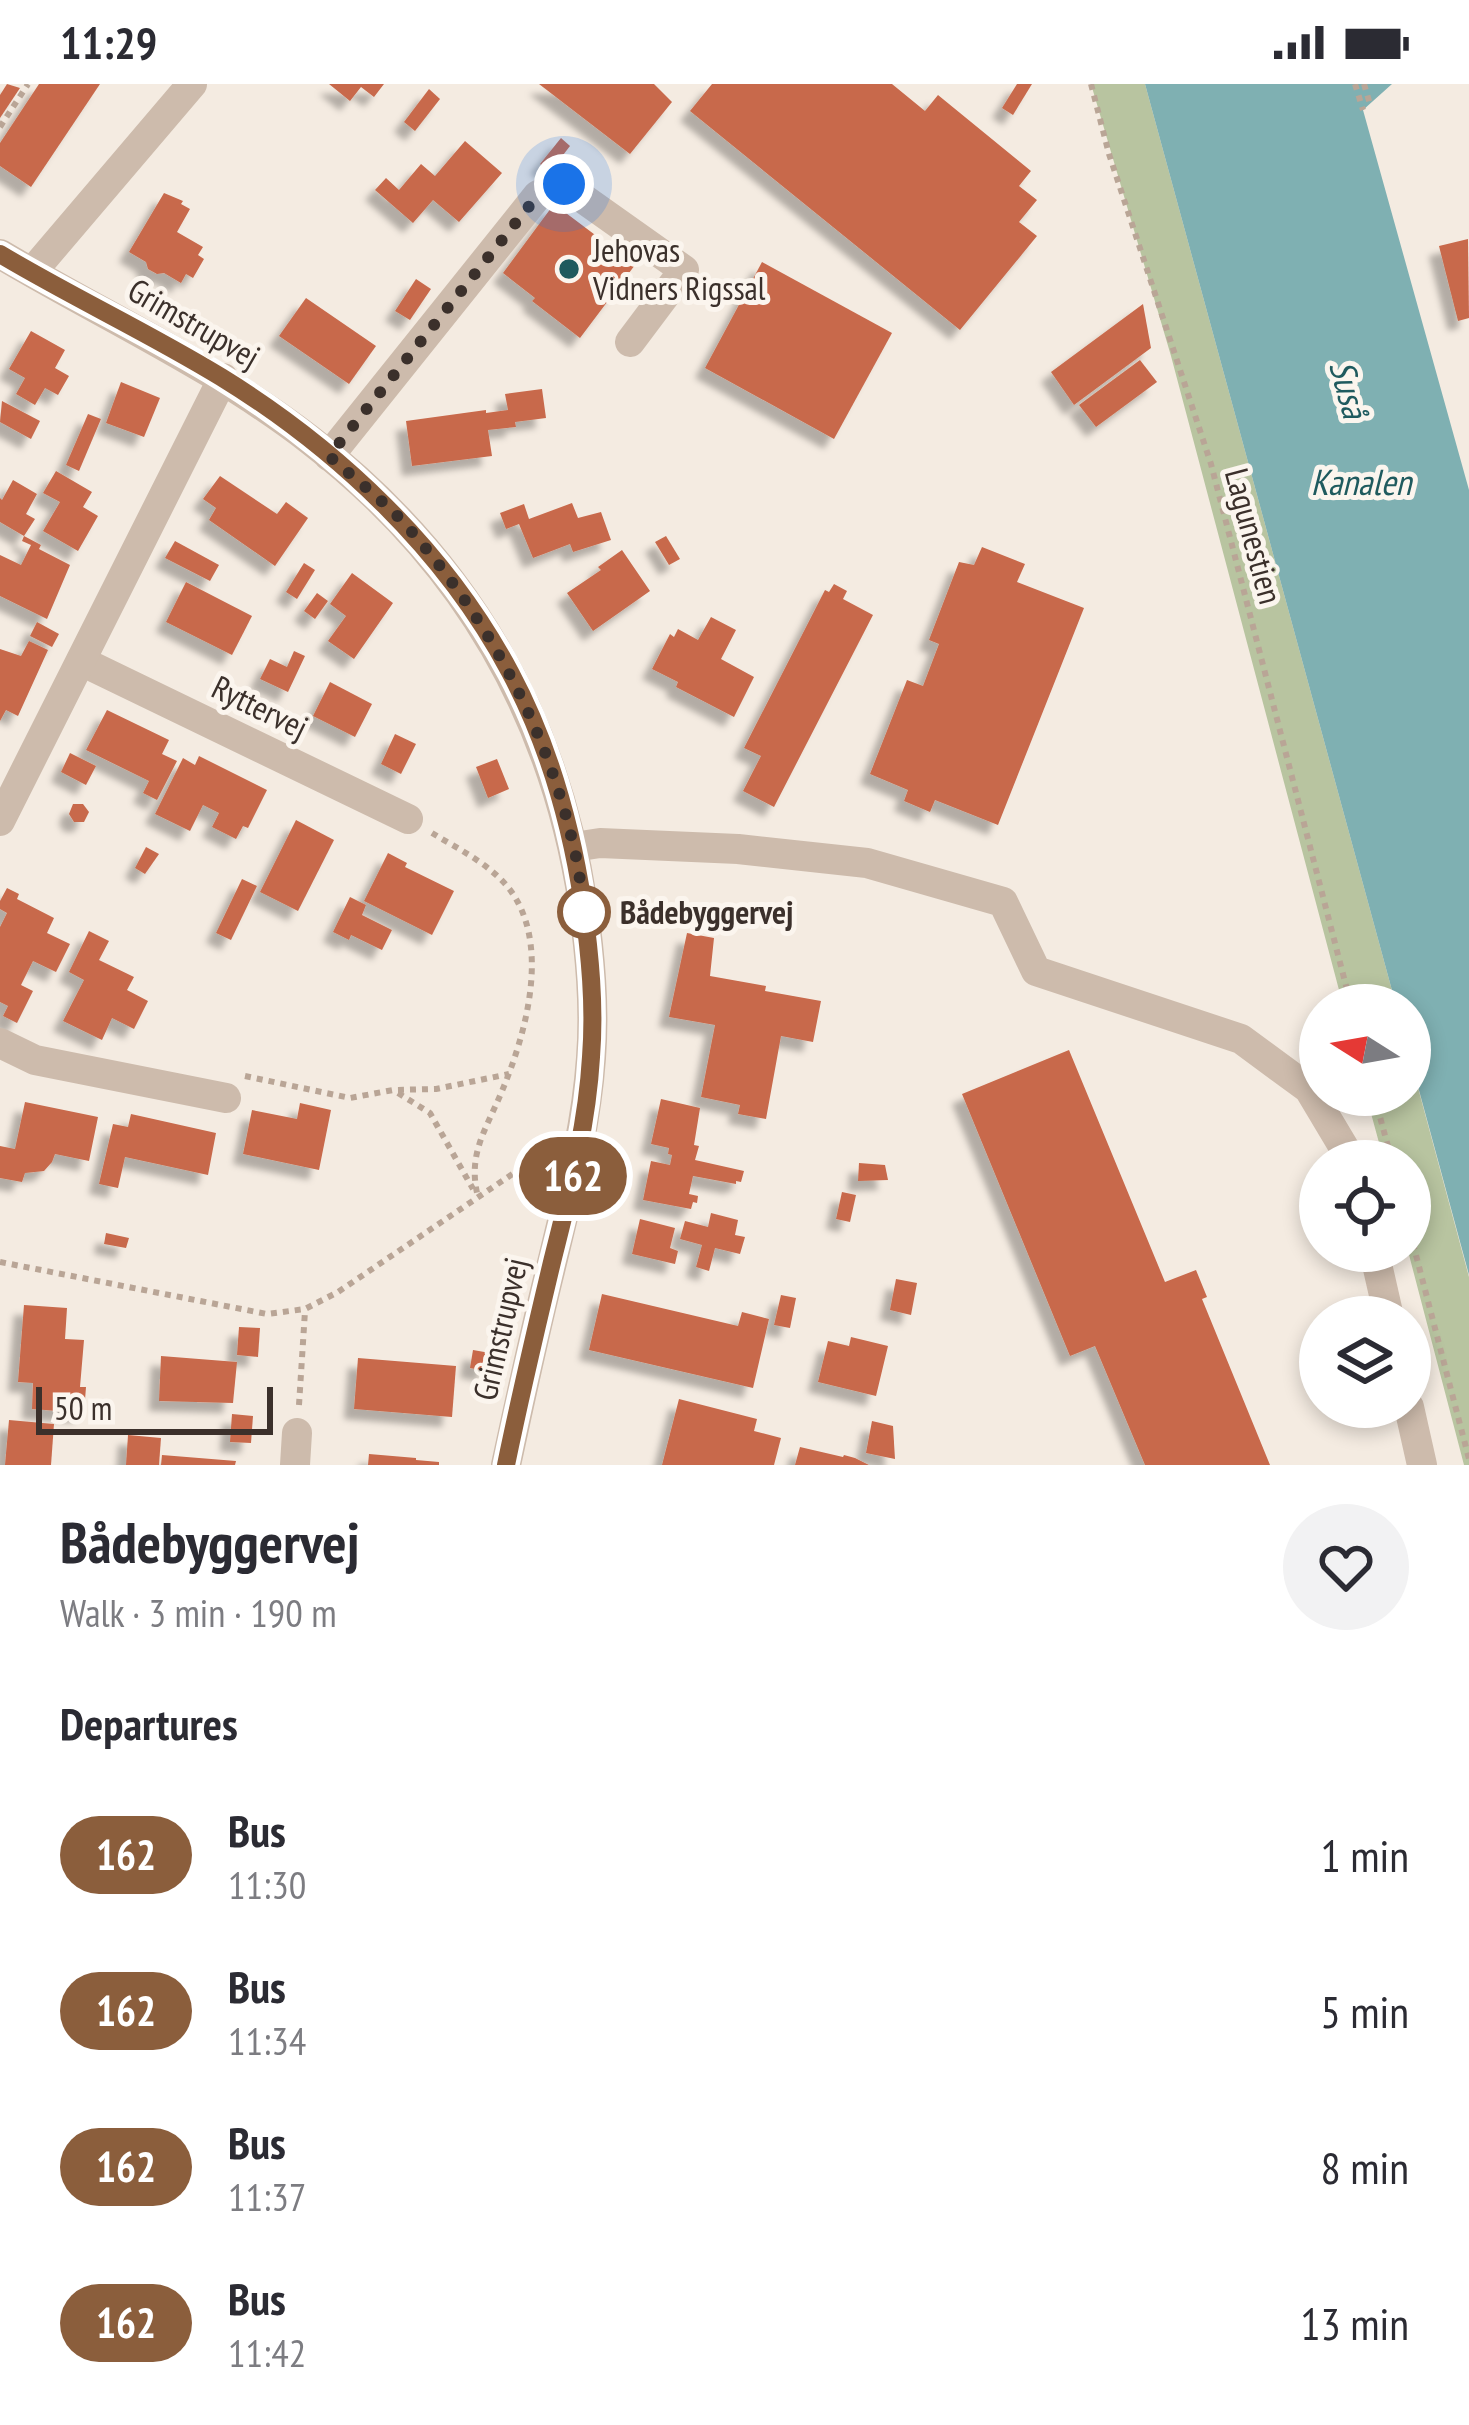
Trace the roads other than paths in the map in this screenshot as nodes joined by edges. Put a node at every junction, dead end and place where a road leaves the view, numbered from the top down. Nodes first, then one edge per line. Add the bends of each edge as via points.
1 (192, 84) edge
2 (0, 254) edge
3 (32, 272) junction
4 (630, 342) dead end
5 (223, 378) junction
6 (329, 456) junction
7 (81, 661) junction
8 (408, 819) road end
9 (0, 821) edge
10 (574, 848) junction
11 (0, 1043) edge
12 (226, 1098) road end
13 (1339, 1140) edge
14 (1414, 1428) edge
15 (297, 1433) road end
16 (295, 1465) edge
17 (506, 1465) edge
18 (1422, 1465) edge

1 - 3 street
2 - 3 street, Grimstrupvej
3 - 5 street, Grimstrupvej
4 - 6 street via 684,270 564,184 538,195
5 - 6 street, Grimstrupvej
5 - 7 street
6 - 10 street, Grimstrupvej via 404,523 468,604 542,743
7 - 8 street, Ryttervej
7 - 9 street
10 - 13 street via 719,848 867,862 1003,902 1036,971 1241,1040 1309,1089
10 - 17 street, Grimstrupvej via 591,959 592,1056 580,1150
11 - 12 street via 35,1060
14 - 18 street
15 - 16 street

